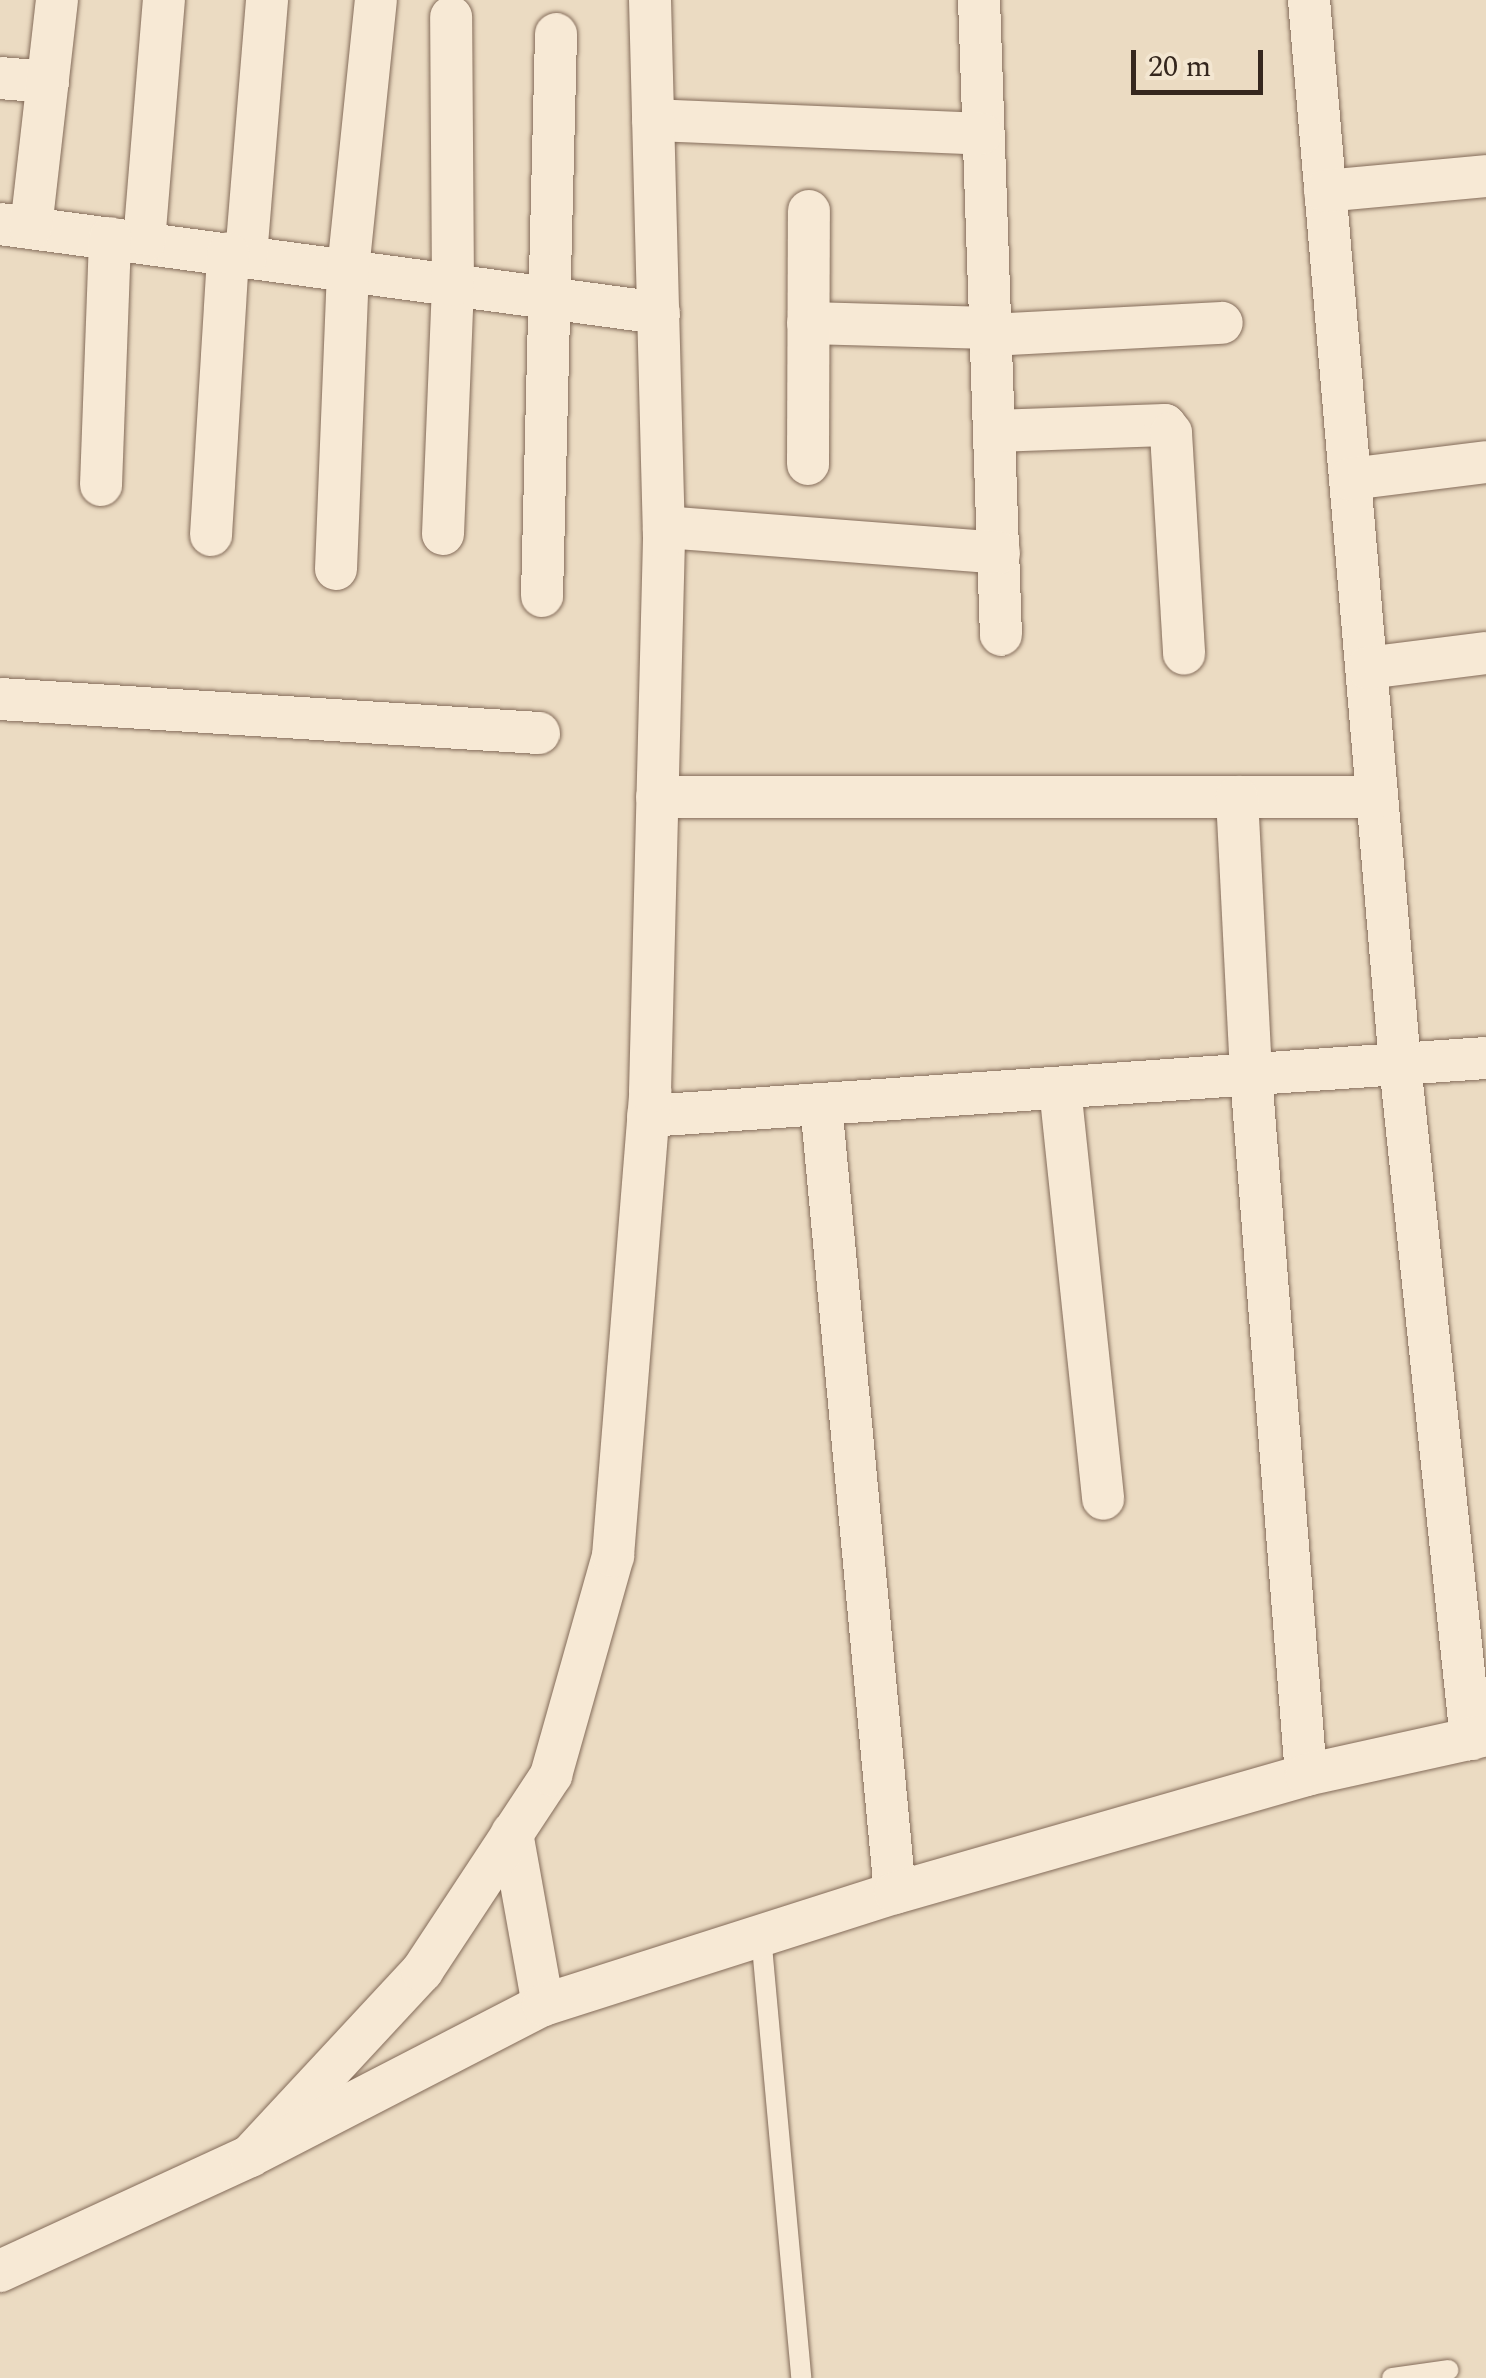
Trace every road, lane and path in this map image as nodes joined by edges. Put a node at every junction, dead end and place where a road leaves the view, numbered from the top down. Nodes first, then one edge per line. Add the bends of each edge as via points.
1 (57, 0) edge
2 (164, 0) edge
3 (266, 0) edge
4 (376, 0) edge
5 (650, 0) edge
6 (979, 0) edge
7 (1309, 0) edge
8 (452, 17) dead end
9 (556, 34) dead end
10 (0, 78) edge
11 (48, 82) junction
12 (653, 120) junction
13 (982, 134) junction
14 (1486, 176) edge
15 (1326, 190) junction
16 (809, 210) dead end
17 (15, 226) edge
18 (127, 240) junction
19 (237, 255) junction
20 (348, 270) junction
21 (453, 285) junction
22 (550, 298) junction
23 (659, 313) junction
24 (808, 323) junction
25 (1222, 323) dead end
26 (990, 332) junction
27 (994, 431) junction
28 (1486, 462) edge
29 (808, 464) dead end
30 (1350, 479) junction
31 (101, 485) dead end
32 (664, 527) junction
33 (443, 534) dead end
34 (212, 535) dead end
35 (998, 552) junction
36 (336, 569) dead end
37 (542, 596) dead end
38 (1001, 635) dead end
39 (1486, 652) edge
40 (1184, 654) dead end
41 (1366, 668) junction
42 (0, 699) edge
43 (539, 734) dead end
44 (657, 797) junction
45 (1236, 797) junction
46 (1378, 797) junction
47 (1486, 1058) edge
48 (1400, 1064) junction
49 (1251, 1075) junction
50 (1060, 1088) junction
51 (821, 1104) junction
52 (648, 1116) junction
53 (1102, 1500) dead end
54 (1479, 1737) edge
55 (1306, 1775) junction
56 (512, 1833) junction
57 (894, 1893) junction
58 (761, 1935) junction
59 (543, 2005) junction
60 (250, 2156) junction
61 (0, 2272) edge
62 (1448, 2370) dead end
63 (801, 2378) edge
64 (1392, 2378) edge

1 - 11 street
2 - 18 street
3 - 19 street
4 - 20 street
5 - 12 street
6 - 13 street
7 - 15 street
8 - 21 street
9 - 22 street
10 - 11 street
11 - 17 street
12 - 13 street
12 - 23 street
13 - 26 street
14 - 15 street
15 - 30 street
16 - 24 street
17 - 18 street
18 - 19 street
18 - 31 street
19 - 20 street
19 - 34 street
20 - 21 street
20 - 36 street
21 - 22 street
21 - 33 street
22 - 23 street
22 - 37 street
23 - 32 street
24 - 26 street
24 - 29 street
25 - 26 street
26 - 27 street
27 - 35 street
27 - 40 street via 1165,425 1171,433
28 - 30 street
30 - 41 street
32 - 35 street
32 - 44 street
35 - 38 street
39 - 41 street
41 - 46 street
42 - 43 street
44 - 45 street
44 - 52 street
45 - 46 street
45 - 49 street
46 - 48 street
47 - 48 street
48 - 49 street
48 - 54 street
49 - 50 street
49 - 55 street
50 - 51 street
50 - 53 street
51 - 52 street
51 - 57 street
52 - 56 street via 613,1556 550,1775
54 - 55 street
55 - 57 street
56 - 59 street
56 - 60 street via 422,1972
57 - 58 street
58 - 59 street
58 - 63 lane
59 - 60 street
60 - 61 street
62 - 64 lane

